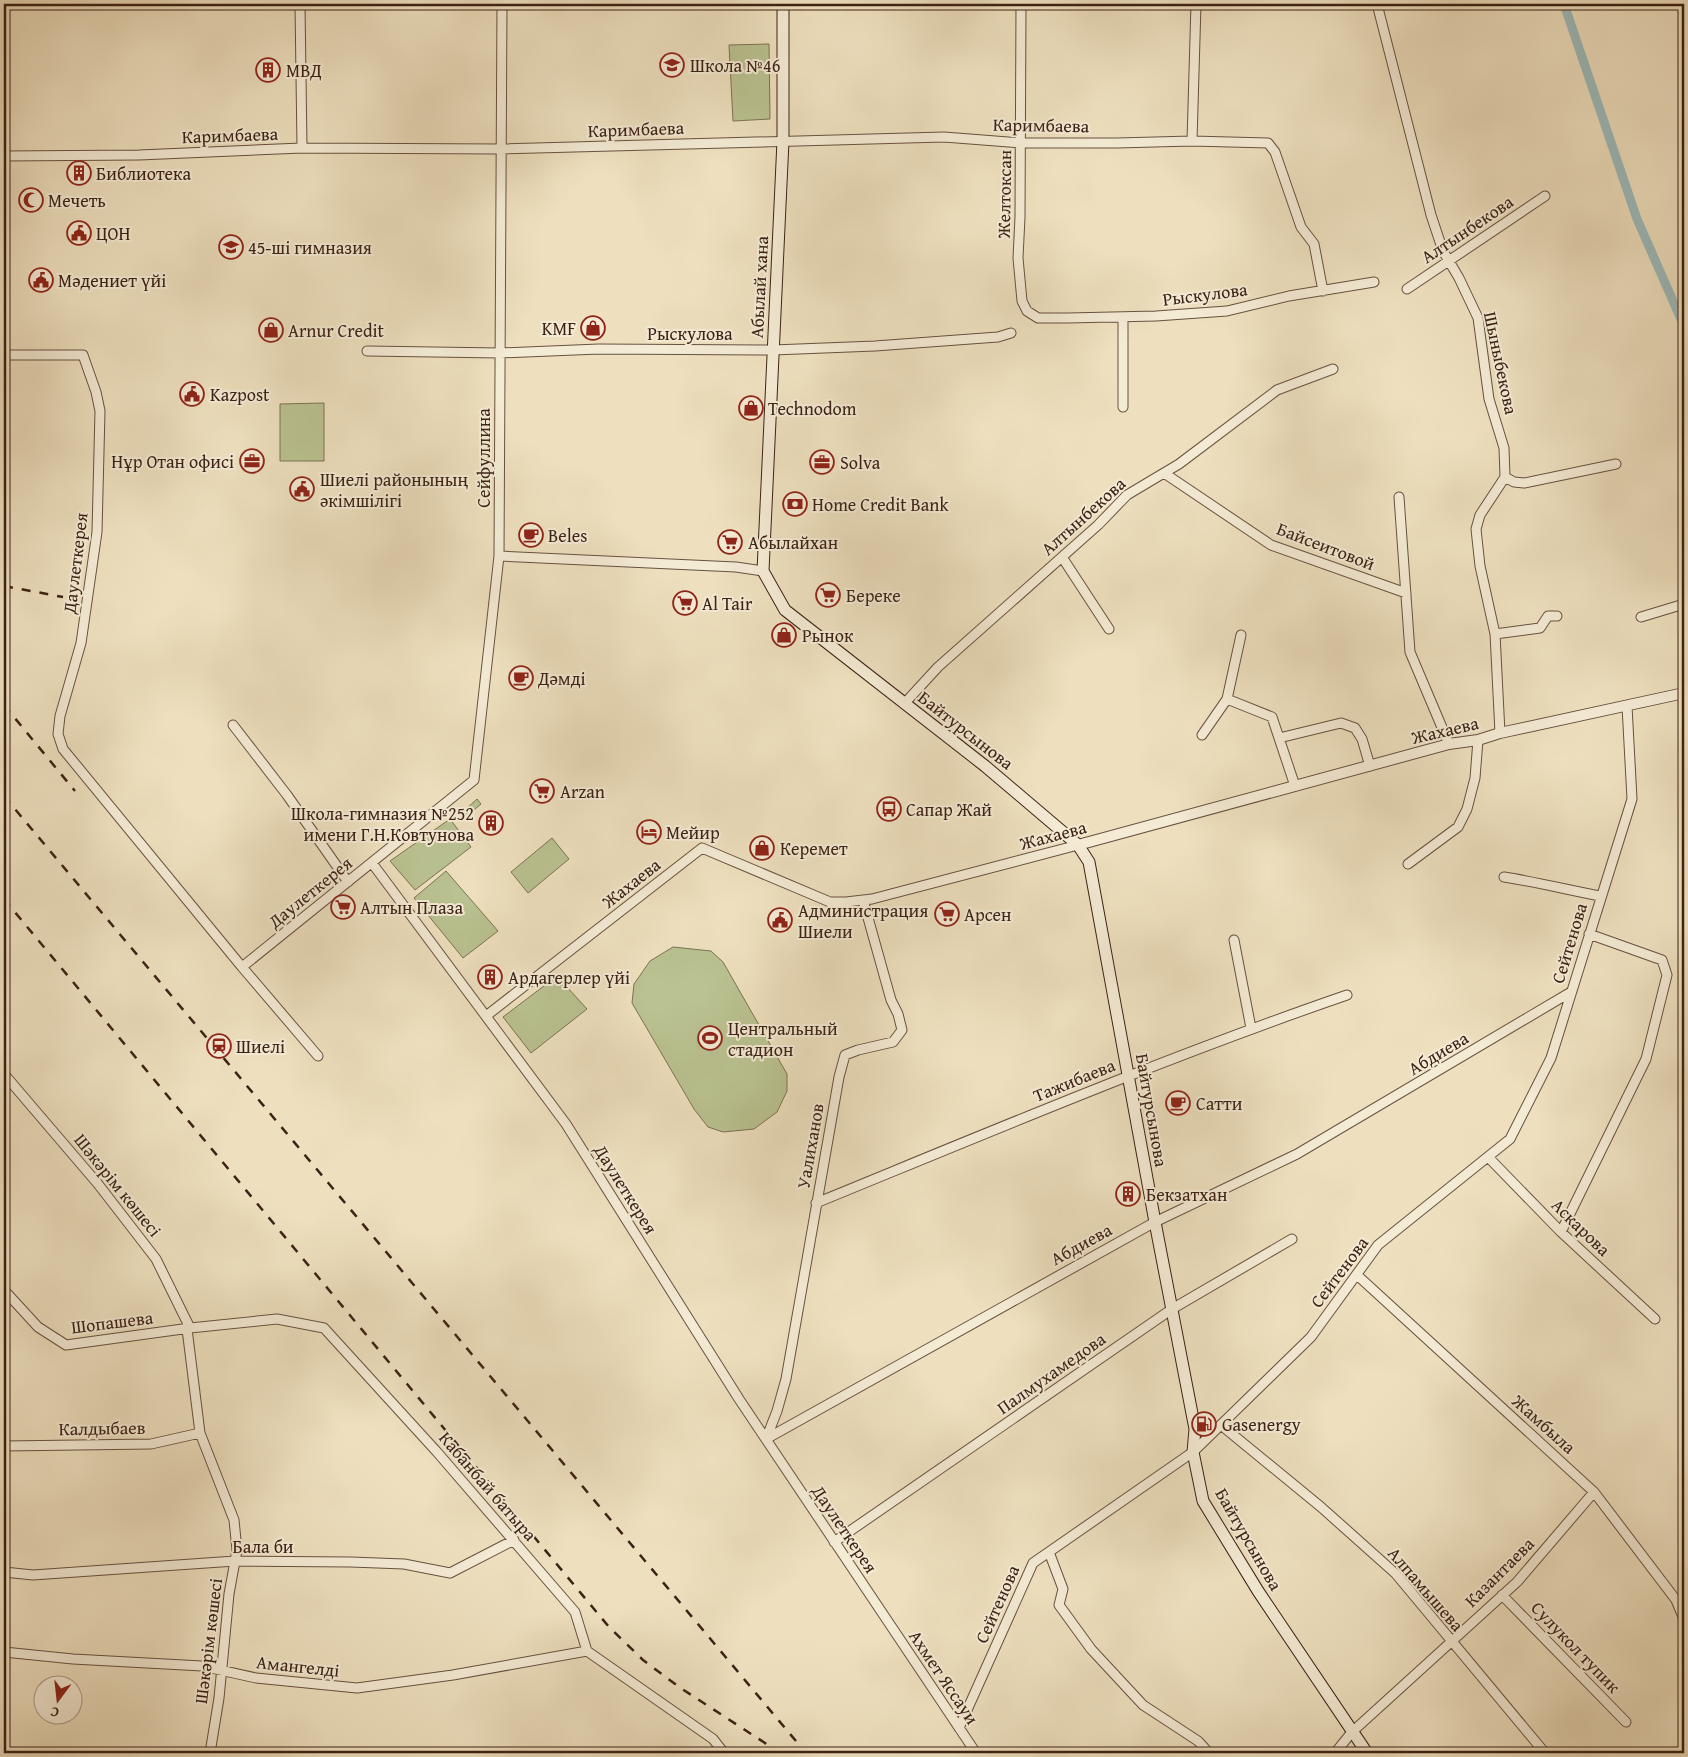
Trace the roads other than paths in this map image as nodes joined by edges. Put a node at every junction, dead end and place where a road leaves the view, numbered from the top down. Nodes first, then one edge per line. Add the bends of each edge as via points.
1 (300, 4) edge
2 (502, 4) edge
3 (783, 4) edge
4 (1021, 4) edge
5 (1196, 4) edge
6 (1377, 4) edge
7 (783, 141) junction
8 (1192, 141) junction
9 (1021, 142) junction
10 (302, 148) junction
11 (501, 149) junction
12 (4, 156) edge
13 (1546, 196) dead end
14 (1449, 261) junction
15 (1374, 282) dead end
16 (1407, 289) dead end
17 (1323, 291) junction
18 (1123, 317) junction
19 (1038, 318) joint
20 (1012, 333) dead end
21 (773, 350) junction
22 (367, 351) dead end
23 (500, 353) junction
24 (4, 355) edge
25 (1332, 369) dead end
26 (1124, 406) dead end
27 (1616, 464) dead end
28 (1164, 473) junction
29 (1505, 477) junction
30 (1400, 497) dead end
31 (499, 556) junction
32 (1062, 557) junction
33 (763, 571) junction
34 (1406, 593) junction
35 (1684, 604) edge
36 (1556, 616) dead end
37 (1641, 617) dead end
38 (1109, 629) dead end
39 (1495, 634) junction
40 (1241, 635) dead end
41 (1684, 693) edge
42 (1227, 699) junction
43 (904, 704) junction
44 (1627, 706) junction
45 (233, 725) dead end
46 (1500, 733) junction
47 (1202, 735) dead end
48 (1279, 738) junction
49 (1478, 740) junction
50 (1449, 744) junction
51 (1370, 766) junction
52 (1295, 786) junction
53 (1078, 845) junction
54 (372, 862) junction
55 (1408, 864) dead end
56 (1504, 877) dead end
57 (348, 882) junction
58 (1600, 896) junction
59 (863, 900) junction
60 (1590, 934) junction
61 (1234, 940) dead end
62 (242, 967) junction
63 (1572, 992) junction
64 (1347, 995) dead end
65 (486, 1016) junction
66 (1251, 1028) junction
67 (318, 1056) dead end
68 (4, 1074) edge
69 (1128, 1075) junction
70 (1488, 1157) junction
71 (816, 1203) junction
72 (1155, 1222) junction
73 (1561, 1232) junction
74 (1292, 1239) dead end
75 (1356, 1275) junction
76 (4, 1290) edge
77 (1172, 1309) junction
78 (1654, 1318) dead end
79 (188, 1329) junction
80 (1220, 1425) junction
81 (200, 1433) junction
82 (766, 1439) junction
83 (4, 1446) edge
84 (1193, 1452) junction
85 (1594, 1492) junction
86 (514, 1540) junction
87 (834, 1542) junction
88 (1049, 1552) junction
89 (235, 1561) junction
90 (4, 1572) edge
91 (1502, 1595) junction
92 (1684, 1619) edge
93 (886, 1620) joint
94 (1451, 1642) junction
95 (587, 1651) junction
96 (4, 1652) edge
97 (221, 1670) junction
98 (1626, 1722) dead end
99 (959, 1728) junction
100 (1352, 1732) junction
101 (210, 1753) edge
102 (724, 1753) edge
103 (976, 1753) edge
104 (1209, 1753) edge
105 (1335, 1753) edge
106 (1367, 1753) edge
107 (1545, 1753) edge

1 - 10 street
2 - 11 street, Сейфуллина
3 - 7 main road, Абылай хана
4 - 9 street, Желтоксан
5 - 8 street
6 - 14 street, Шыныбекова via 1431,215
7 - 9 street, Каримбаева via 944,137
7 - 11 street, Каримбаева
7 - 21 main road, Абылай хана
8 - 9 street, Каримбаева
8 - 17 street, Каримбаева via 1268,143 1275,152 1301,227 1314,244
9 - 19 street, Желтоксан via 1018,258 1022,301 1027,311
10 - 11 street, Каримбаева
10 - 12 street, Каримбаева via 139,155
11 - 23 street, Сейфуллина
13 - 14 street, Алтынбекова
14 - 16 street, Алтынбекова
14 - 29 street, Шыныбекова via 1478,318 1489,399 1504,448
15 - 17 street, Рыскулова
17 - 18 street, Рыскулова via 1227,311
18 - 19 street, Рыскулова
18 - 26 street
20 - 21 street, Рыскулова via 998,337 875,346
21 - 23 street, Рыскулова via 598,349
21 - 33 main road, Абылай хана
22 - 23 street, Рыскулова
23 - 31 street, Сейфуллина
24 - 62 street, Даулеткерея via 83,355 100,412 97,532 81,643 60,716 58,734 62,750
25 - 28 street, Алтынбекова via 1277,390
27 - 29 street via 1524,483
28 - 32 street, Алтынбекова via 1127,495
28 - 34 street, Байсеитовой via 1271,545
29 - 39 street via 1480,515 1476,529 1480,566
30 - 34 street, Байсеитовой
31 - 33 street
31 - 54 street, Сейфуллина via 474,780
32 - 38 street
32 - 43 street, Алтынбекова via 938,667
33 - 43 main road, Байтурсынова via 785,610
34 - 50 street, Байсеитовой via 1410,652
35 - 37 street
36 - 39 street via 1548,616 1540,628
39 - 46 street
40 - 42 street
41 - 44 street, Жахаева
42 - 47 street
42 - 48 street via 1272,718
43 - 53 main road, Байтурсынова via 985,766
44 - 46 street, Жахаева
44 - 58 street, Сейтенова via 1632,799
45 - 57 street
46 - 49 street, Жахаева
48 - 51 street via 1341,723 1355,728
48 - 52 street
49 - 50 street, Жахаева
49 - 55 street via 1475,778 1467,810 1458,827
50 - 51 street, Жахаева
51 - 52 street, Жахаева
52 - 53 street, Жахаева
53 - 59 street, Жахаева
53 - 69 main road, Байтурсынова via 1089,862
54 - 57 street, Даулеткерея
54 - 65 street, Даулеткерея
56 - 58 street
57 - 62 street, Даулеткерея
58 - 60 street, Сейтенова
59 - 65 street, Жахаева via 830,902 702,848
59 - 71 street, Уалиханов via 902,1030 893,1042 845,1055
60 - 63 street, Сейтенова
60 - 73 street via 1662,960 1667,975 1646,1059
61 - 66 street
62 - 67 street
63 - 70 street, Сейтенова via 1551,1058 1510,1139
63 - 72 street, Абдиева via 1297,1154
64 - 66 street, Тажибаева
65 - 82 street, Даулеткерея via 566,1124
66 - 69 street, Тажибаева
68 - 79 street, Шәкәрім көшесі via 98,1184 156,1259
69 - 71 street, Тажибаева
69 - 72 main road, Байтурсынова
70 - 73 street, Аскарова
70 - 75 street, Сейтенова via 1378,1244
71 - 82 street, Уалиханов via 786,1379 778,1411
72 - 77 main road, Байтурсынова
72 - 82 street, Абдиева
73 - 78 street, Аскарова
74 - 77 street, Палмухамедова
75 - 80 street, Сейтенова via 1311,1336
75 - 85 street, Жамбыла
76 - 79 street, Шопашева via 38,1327 66,1345
77 - 84 main road, Байтурсынова via 1195,1429
77 - 87 street, Палмухамедова
79 - 81 street, Шәкәрім көшесі
79 - 86 street, Кабанбай батыра via 277,1319 324,1328
80 - 84 street, Сейтенова
80 - 94 street, Алпамышева via 1321,1507 1396,1574
81 - 83 street, Калдыбаев via 151,1444
81 - 89 street, Шәкәрім көшесі via 234,1520
82 - 87 street, Даулеткерея
84 - 88 street, Сейтенова
84 - 100 main road, Байтурсынова via 1204,1501 1258,1592
85 - 91 street, Казантаева via 1517,1582
85 - 92 street, Жамбыла via 1676,1600
86 - 89 street, Бала би via 450,1573 404,1564
86 - 95 street, Кабанбай батыра via 575,1612
87 - 93 street, Даулеткерея
88 - 99 street, Сейтенова via 1033,1563
88 - 104 street via 1063,1589 1059,1606 1090,1649 1142,1705 1198,1741
89 - 90 street, Бала би via 32,1575
89 - 97 street, Шәкәрім көшесі
91 - 94 street, Казантаева
91 - 98 street, Сулукол тупик
93 - 99 street, Ахмет Яссауи
94 - 100 street, Казантаева
94 - 107 street, Алпамышева
95 - 97 street, Амангелді via 357,1688 256,1678
95 - 102 street via 713,1739
96 - 97 street, Амангелді
97 - 101 street, Шәкәрім көшесі
99 - 103 street, Ахмет Яссауи
100 - 105 street, Казантаева
100 - 106 main road, Байтурсынова

